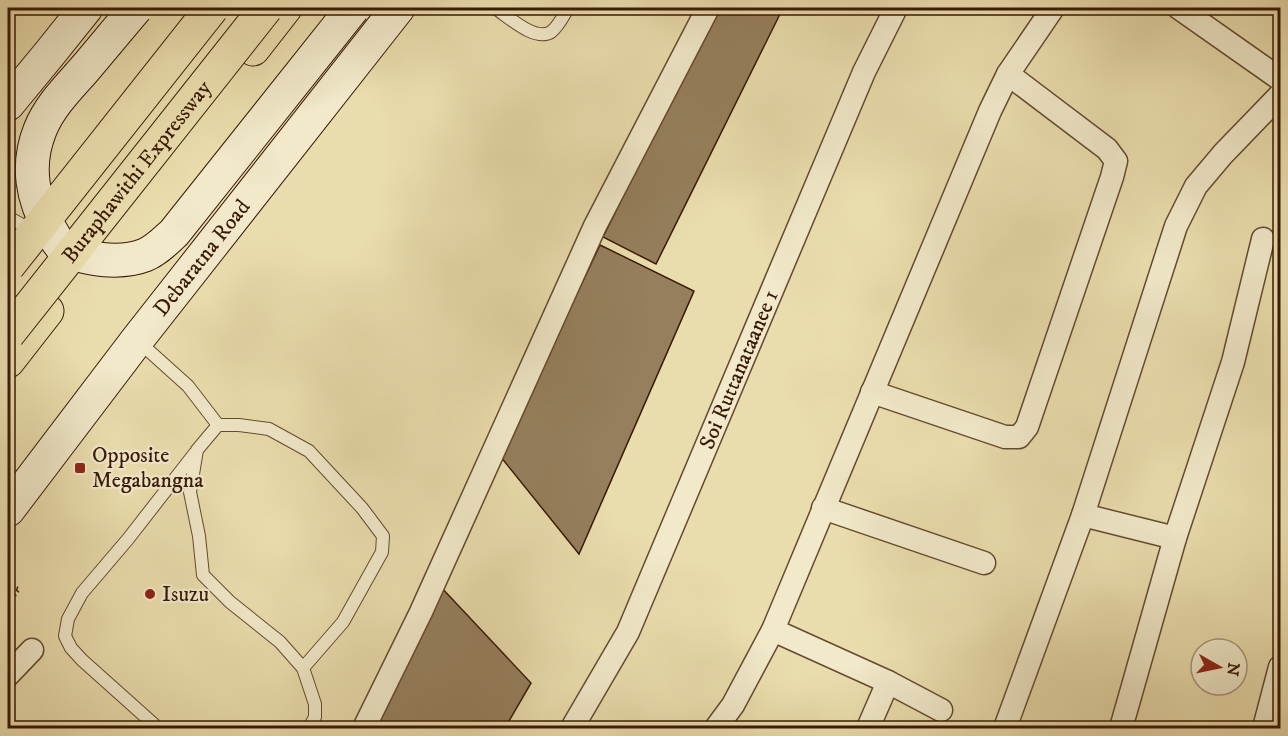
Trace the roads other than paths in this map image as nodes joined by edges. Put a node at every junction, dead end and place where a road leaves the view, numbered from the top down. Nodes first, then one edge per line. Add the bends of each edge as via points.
1 (71, 8) edge
2 (86, 8) edge
3 (136, 8) edge
4 (195, 8) edge
5 (212, 8) edge
6 (266, 8) edge
7 (285, 8) edge
8 (353, 8) edge
9 (398, 8) edge
10 (495, 8) edge
11 (568, 8) edge
12 (708, 8) edge
13 (896, 8) edge
14 (1053, 8) edge
15 (1179, 8) edge
16 (50, 53) junction
17 (1008, 74) junction
18 (1281, 79) edge
19 (1281, 95) edge
20 (8, 104) edge
21 (8, 217) edge
22 (1263, 238) dead end
23 (60, 245) junction
24 (8, 248) edge
25 (8, 266) edge
26 (8, 334) edge
27 (137, 340) junction
28 (8, 361) edge
29 (872, 392) junction
30 (218, 425) junction
31 (197, 450) junction
32 (824, 508) junction
33 (8, 510) edge
34 (1083, 515) junction
35 (1175, 538) junction
36 (984, 563) dead end
37 (773, 630) junction
38 (32, 650) dead end
39 (1281, 667) edge
40 (303, 668) junction
41 (8, 675) edge
42 (888, 682) junction
43 (941, 710) dead end
44 (158, 729) edge
45 (309, 729) edge
46 (364, 729) edge
47 (572, 729) edge
48 (716, 729) edge
49 (868, 729) edge
50 (1005, 729) edge
51 (1120, 729) edge
52 (1264, 729) edge

1 - 16 lane
2 - 16 main road
3 - 23 main road, bridge via 63,93 40,130 33,187 43,218
4 - 24 highway
5 - 25 highway, Buraphawithi Expressway, bridge
6 - 26 highway, Buraphawithi Expressway, bridge
7 - 28 highway
8 - 23 main road, bridge via 160,246 146,255 112,260 81,255
9 - 27 main road, Debaratna Road
10 - 11 lane via 534,34 552,31
12 - 46 street via 595,226
13 - 47 street, Soi Ruttanataanee 1 via 864,72 628,632
14 - 17 street
15 - 18 street
16 - 20 main road
17 - 29 street
17 - 29 street via 1107,149 1116,161 1027,427 1019,437 1005,437
19 - 34 street via 1196,186 1176,226
21 - 23 lane, bridge
22 - 35 street via 1233,362
27 - 30 lane via 188,386
27 - 33 main road, Debaratna Road
29 - 32 street
30 - 31 lane
30 - 40 lane via 269,429 309,451 383,536 382,552 343,622
31 - 40 lane via 190,492 203,575 280,642
31 - 44 lane via 82,593 68,619 65,636 82,660
32 - 36 street
32 - 37 street
34 - 35 street
34 - 50 street
35 - 51 street
37 - 42 street
37 - 48 street
38 - 41 street
39 - 52 street
40 - 45 lane via 315,704 315,717
42 - 43 street
42 - 49 street

